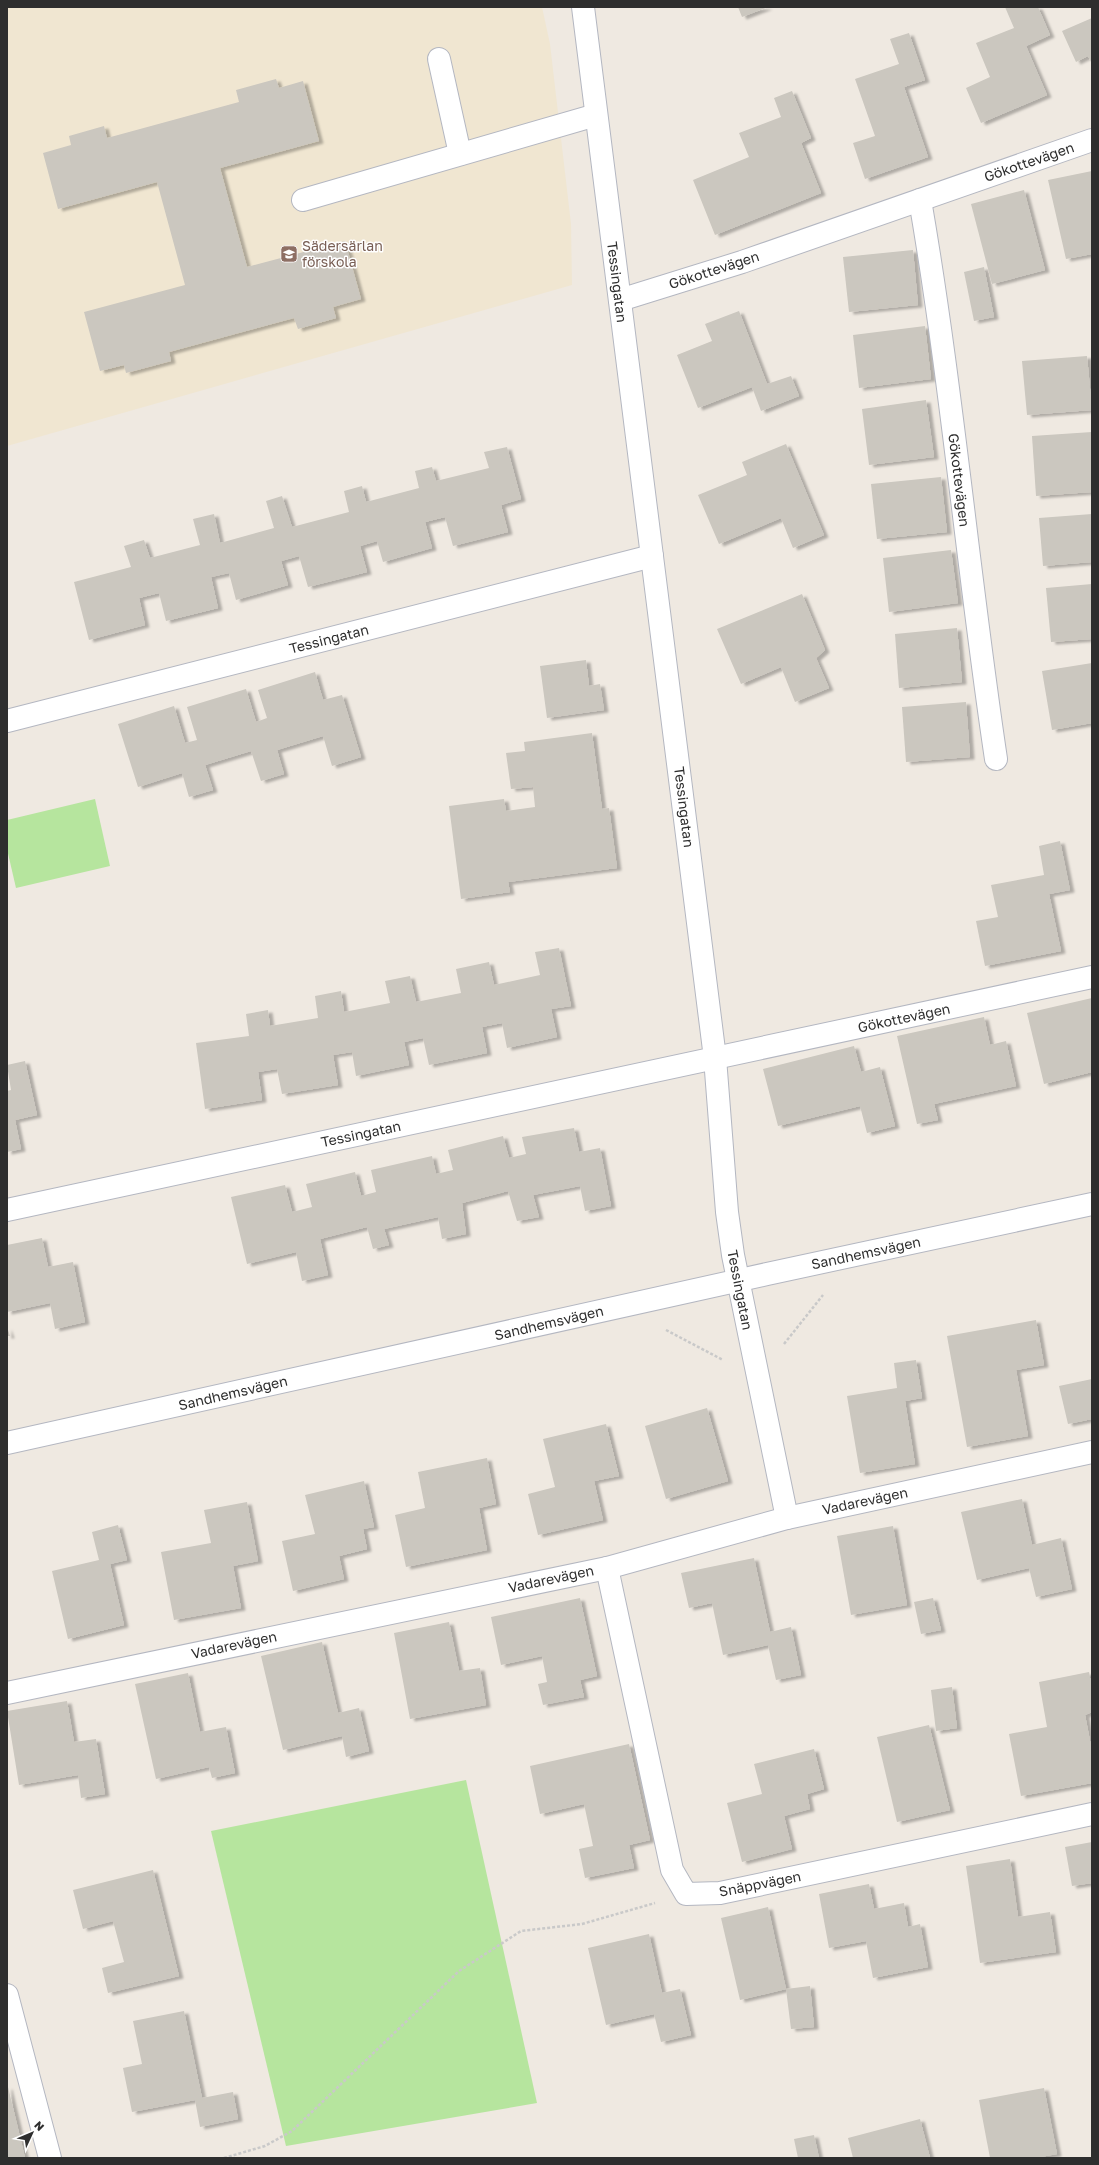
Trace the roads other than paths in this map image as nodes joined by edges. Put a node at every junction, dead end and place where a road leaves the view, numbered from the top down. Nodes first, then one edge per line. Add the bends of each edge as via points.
1 (583, 7) edge
2 (439, 59) dead end
3 (596, 115) junction
4 (1092, 140) edge
5 (460, 154) junction
6 (303, 200) dead end
7 (920, 200) junction
8 (620, 300) junction
9 (652, 556) junction
10 (7, 721) edge
11 (996, 760) dead end
12 (1092, 977) edge
13 (715, 1058) junction
14 (1092, 1204) edge
15 (7, 1210) edge
16 (737, 1282) junction
17 (7, 1443) edge
18 (1092, 1452) edge
19 (788, 1518) junction
20 (607, 1568) junction
21 (7, 1693) edge
22 (1092, 1814) edge
23 (7, 1995) edge
24 (50, 2158) edge

1 - 3 street, Tessingatan
2 - 5 street
3 - 5 street
3 - 8 street, Tessingatan
4 - 7 street, Gökottevägen
5 - 6 street
7 - 8 street, Gökottevägen via 742,262
7 - 11 street, Gökottevägen via 935,285 980,655
8 - 9 street, Tessingatan
9 - 10 street, Tessingatan
9 - 13 street, Tessingatan
12 - 13 street, Gökottevägen
13 - 15 street, Tessingatan
13 - 16 street, Tessingatan via 727,1212
14 - 16 street, Sandhemsvägen
16 - 17 street, Sandhemsvägen
16 - 19 street, Tessingatan
18 - 19 street, Vadarevägen
19 - 20 street, Vadarevägen
20 - 21 street, Vadarevägen
20 - 22 street, Snäppvägen via 672,1870 686,1894 720,1894
23 - 24 street

